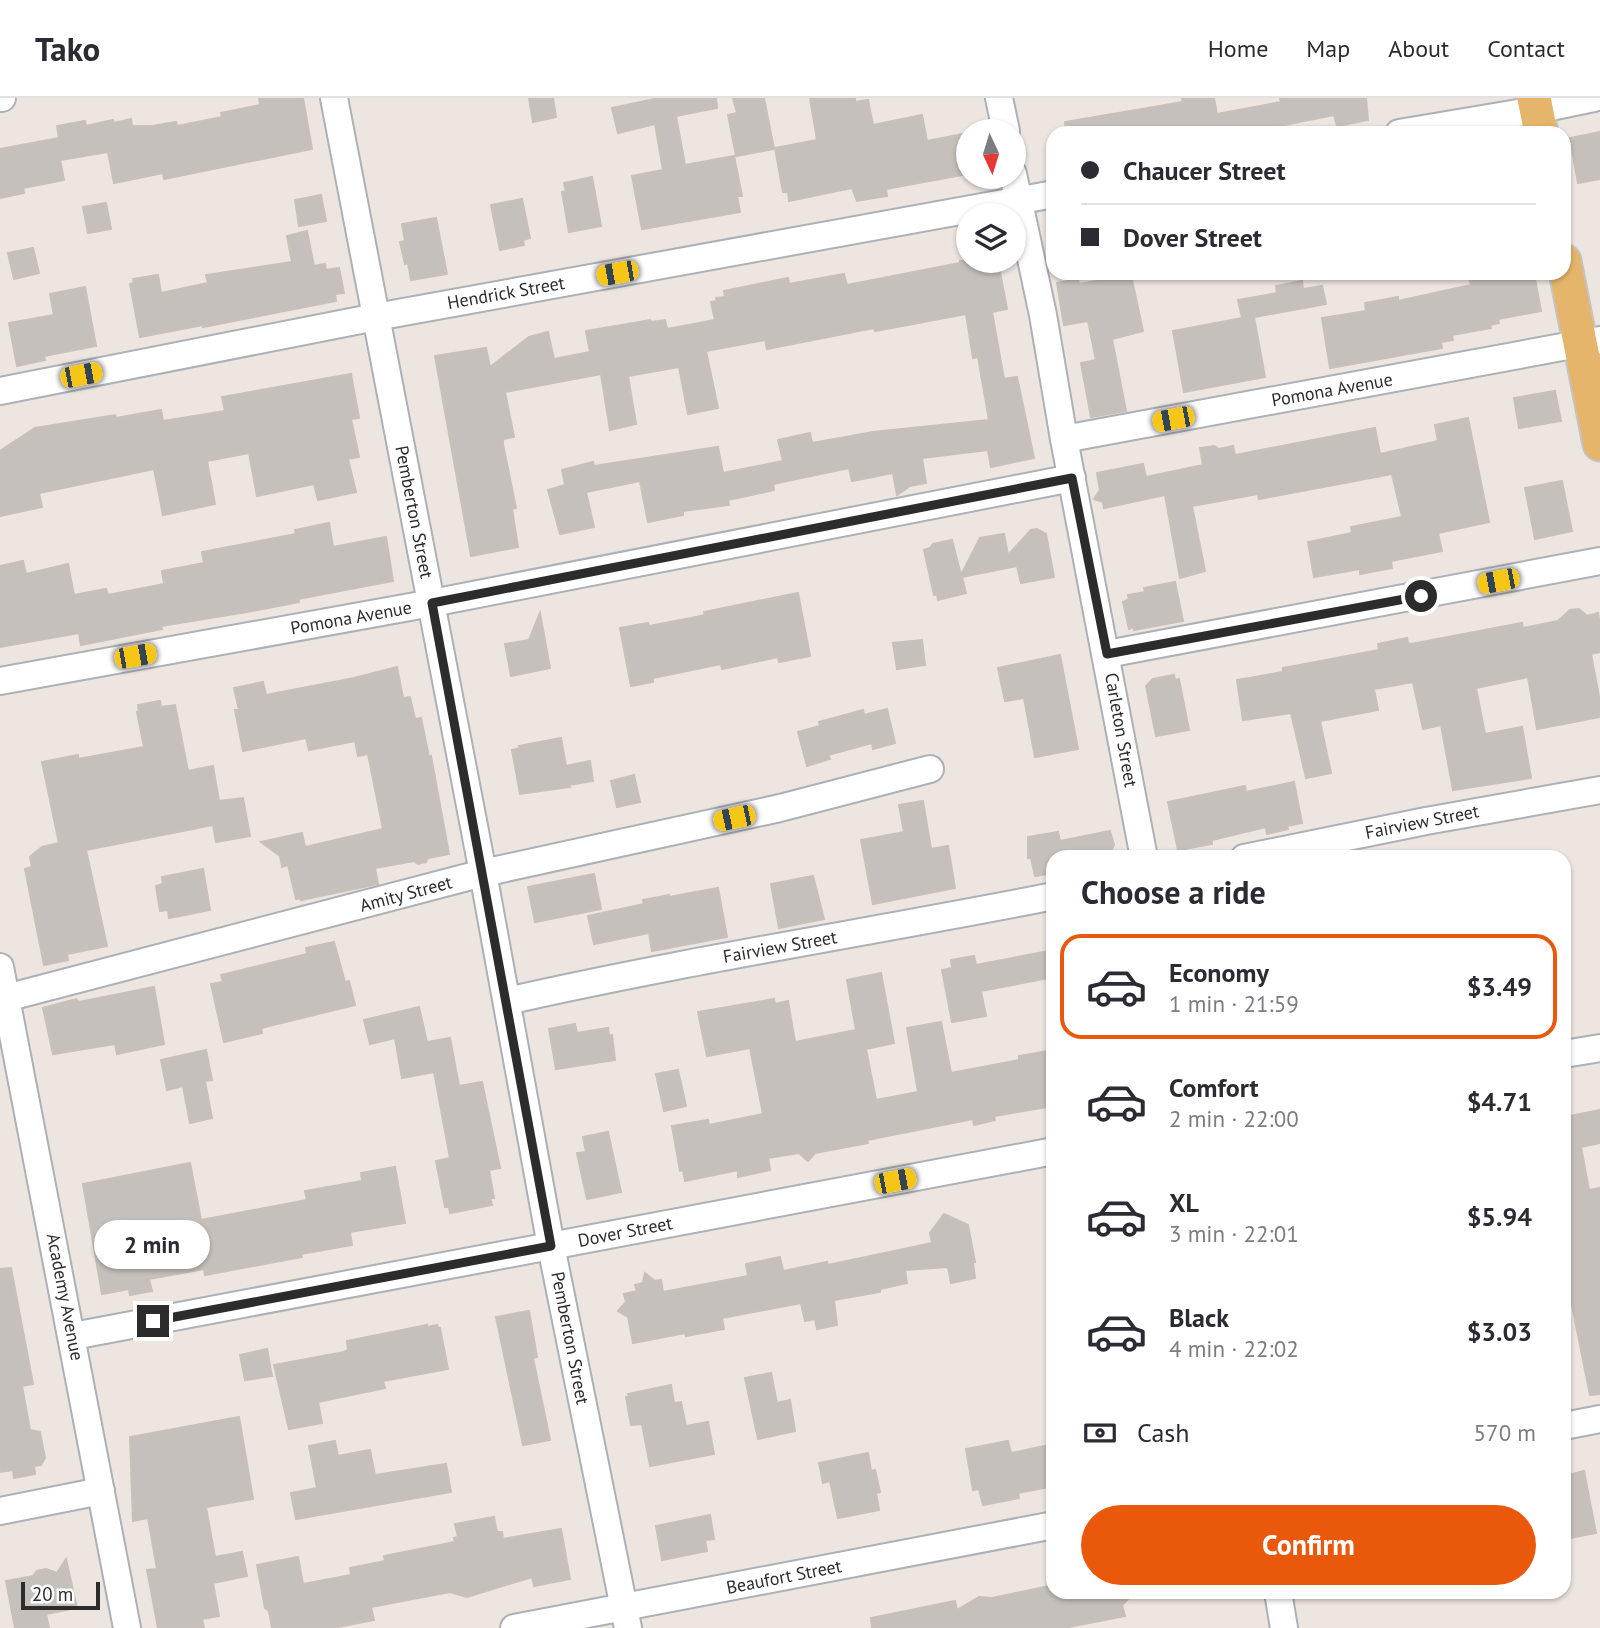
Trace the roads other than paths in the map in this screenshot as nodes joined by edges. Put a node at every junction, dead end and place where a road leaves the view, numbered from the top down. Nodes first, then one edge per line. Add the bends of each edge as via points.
1 (334, 98) edge
2 (999, 98) edge
3 (1594, 98) edge
4 (1537, 114) edge
5 (1003, 119) edge
6 (1450, 126) edge
7 (1016, 189) edge
8 (1046, 195) edge
9 (1018, 200) junction
10 (1570, 280) edge
11 (376, 317) junction
12 (1590, 342) edge
13 (0, 391) edge
14 (1065, 439) junction
15 (1600, 444) edge
16 (1072, 478) junction
17 (1600, 561) edge
18 (432, 603) junction
19 (1107, 654) junction
20 (0, 681) edge
21 (930, 769) dead end
22 (1600, 790) edge
23 (1143, 850) edge
24 (1283, 850) edge
25 (483, 873) junction
26 (1046, 898) edge
27 (0, 967) edge
28 (507, 1000) junction
29 (5, 1007) edge
30 (1600, 1048) edge
31 (1571, 1053) edge
32 (1046, 1153) edge
33 (551, 1246) junction
34 (73, 1336) junction
35 (1600, 1419) edge
36 (1571, 1425) edge
37 (101, 1491) junction
38 (0, 1511) edge
39 (1046, 1527) edge
40 (1279, 1599) edge
41 (626, 1618) edge
42 (127, 1628) edge
43 (514, 1628) edge
44 (1284, 1628) edge

1 - 11 street, Pemberton Street
2 - 5 street
3 - 4 street
4 - 6 street
7 - 9 street
8 - 9 street, Hendrick Street
9 - 11 street, Hendrick Street
9 - 14 street
10 - 12 main road
11 - 13 street, Hendrick Street
11 - 18 street, Pemberton Street
12 - 14 street, Pomona Avenue
12 - 15 main road
14 - 16 street, Carleton Street
16 - 18 street, Pomona Avenue
16 - 19 street, Carleton Street
17 - 19 street
18 - 20 street, Pomona Avenue
18 - 25 street, Pemberton Street
19 - 23 street, Carleton Street
21 - 25 street, Amity Street via 780,808
22 - 24 street, Fairview Street
25 - 28 street, Pemberton Street
25 - 29 street, Amity Street
26 - 28 street, Fairview Street
27 - 29 street, Academy Avenue
28 - 33 street, Pemberton Street
29 - 34 street, Academy Avenue
30 - 31 street
32 - 33 street, Dover Street
33 - 34 street, Dover Street
33 - 41 street, Pemberton Street
34 - 37 street, Academy Avenue
35 - 36 street
37 - 38 street
37 - 42 street, Academy Avenue
39 - 41 street, Beaufort Street
40 - 44 street
41 - 43 street, Beaufort Street

